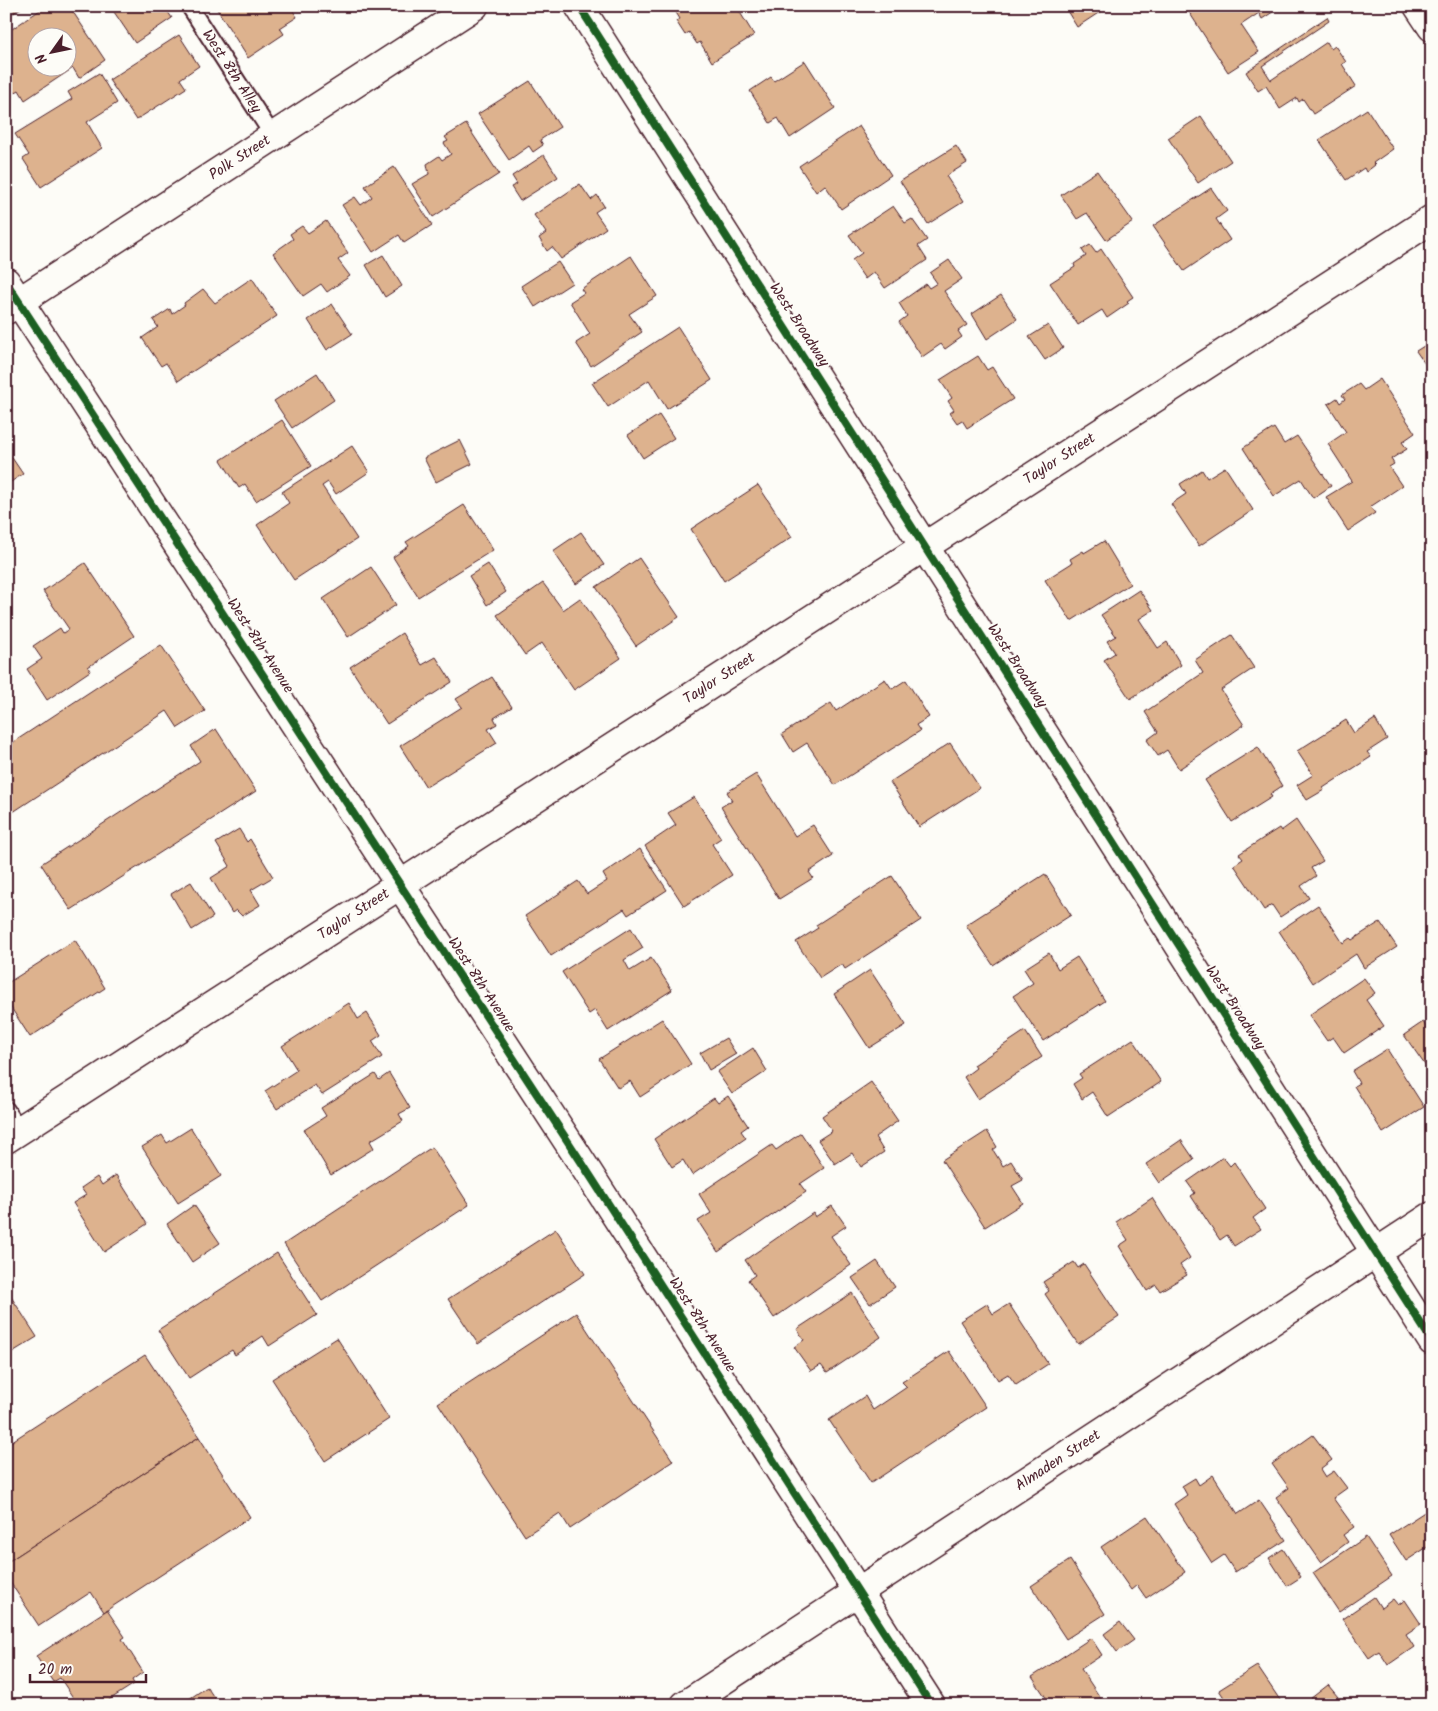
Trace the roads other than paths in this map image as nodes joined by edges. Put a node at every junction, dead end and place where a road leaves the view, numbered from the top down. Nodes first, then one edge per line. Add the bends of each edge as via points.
1 (189, 6) edge
2 (474, 6) edge
3 (579, 6) edge
4 (1418, 6) edge
5 (1432, 27) edge
6 (273, 136) junction
7 (1432, 219) edge
8 (10, 298) edge
9 (924, 546) junction
10 (399, 885) junction
11 (11, 1126) edge
12 (1432, 1216) edge
13 (1376, 1253) junction
14 (1432, 1341) edge
15 (857, 1591) junction
16 (685, 1705) edge
17 (931, 1705) edge

1 - 6 lane, West 8th Alley
2 - 6 street, Polk Street
3 - 9 street, West Broadway
4 - 5 street
6 - 8 street, Polk Street
7 - 9 street, Taylor Street
8 - 10 street, West 8th Avenue
9 - 10 street, Taylor Street
9 - 13 street, West Broadway
10 - 11 street, Taylor Street
10 - 15 street, West 8th Avenue
12 - 13 street, Almaden Street
13 - 14 street, West Broadway
13 - 15 street, Almaden Street
15 - 16 street, Almaden Street
15 - 17 street, West 8th Avenue

